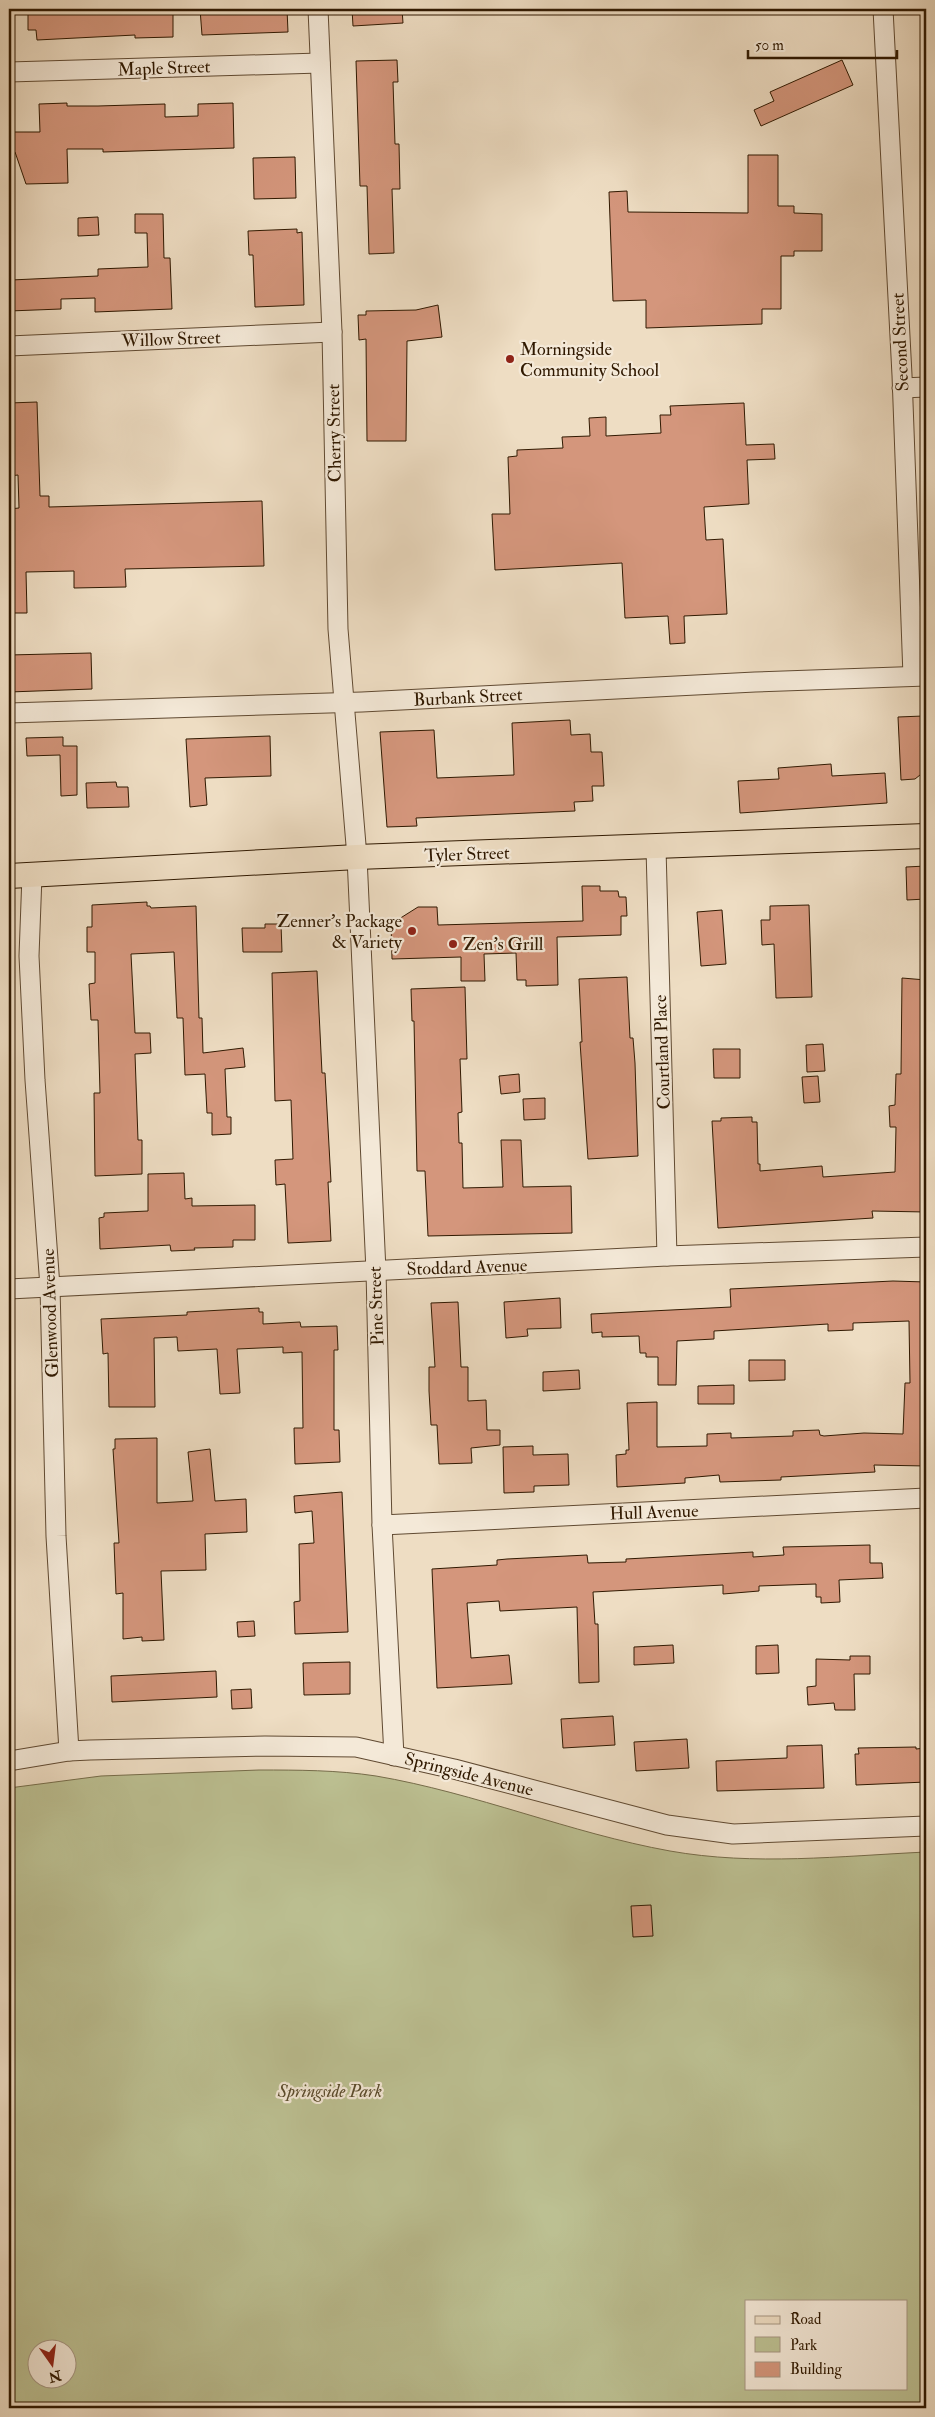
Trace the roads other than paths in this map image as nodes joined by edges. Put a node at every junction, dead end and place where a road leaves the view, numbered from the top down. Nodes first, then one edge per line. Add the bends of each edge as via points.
1 (318, 9) edge
2 (883, 9) edge
3 (320, 63) junction
4 (9, 72) edge
5 (332, 332) junction
6 (9, 346) edge
7 (926, 387) edge
8 (902, 388) junction
9 (920, 676) edge
10 (346, 703) junction
11 (9, 713) edge
12 (926, 836) edge
13 (656, 848) junction
14 (357, 858) junction
15 (32, 875) junction
16 (9, 876) edge
17 (926, 1247) edge
18 (667, 1256) junction
19 (376, 1271) junction
20 (50, 1287) junction
21 (9, 1289) edge
22 (926, 1498) edge
23 (382, 1524) junction
24 (69, 1751) junction
25 (394, 1756) junction
26 (9, 1761) edge
27 (926, 1826) edge

1 - 3 street, Cherry Street
2 - 8 street, Second Street
3 - 4 street, Maple Street
3 - 5 street, Cherry Street
5 - 6 street, Willow Street
5 - 10 street, Cherry Street via 338,629
7 - 8 street
8 - 9 street, Second Street
9 - 10 street, Burbank Street
10 - 11 street, Burbank Street
10 - 14 street, Cherry Street
12 - 13 main road, Tyler Street
13 - 14 main road, Tyler Street
13 - 18 street, Courtland Place
14 - 15 main road, Tyler Street
14 - 19 street, Pine Street
15 - 16 main road, Tyler Street
15 - 20 street, Glenwood Avenue via 29,956
17 - 18 street, Stoddard Avenue
18 - 19 street, Stoddard Avenue
19 - 20 street, Stoddard Avenue
19 - 23 street, Pine Street
20 - 21 street, Stoddard Avenue
20 - 24 street, Glenwood Avenue via 56,1536
22 - 23 street, Hull Avenue
23 - 25 street, Pine Street
24 - 25 street, Springside Avenue via 356,1747
24 - 26 street, Springside Avenue
25 - 27 street, Springside Avenue via 667,1825 733,1834

